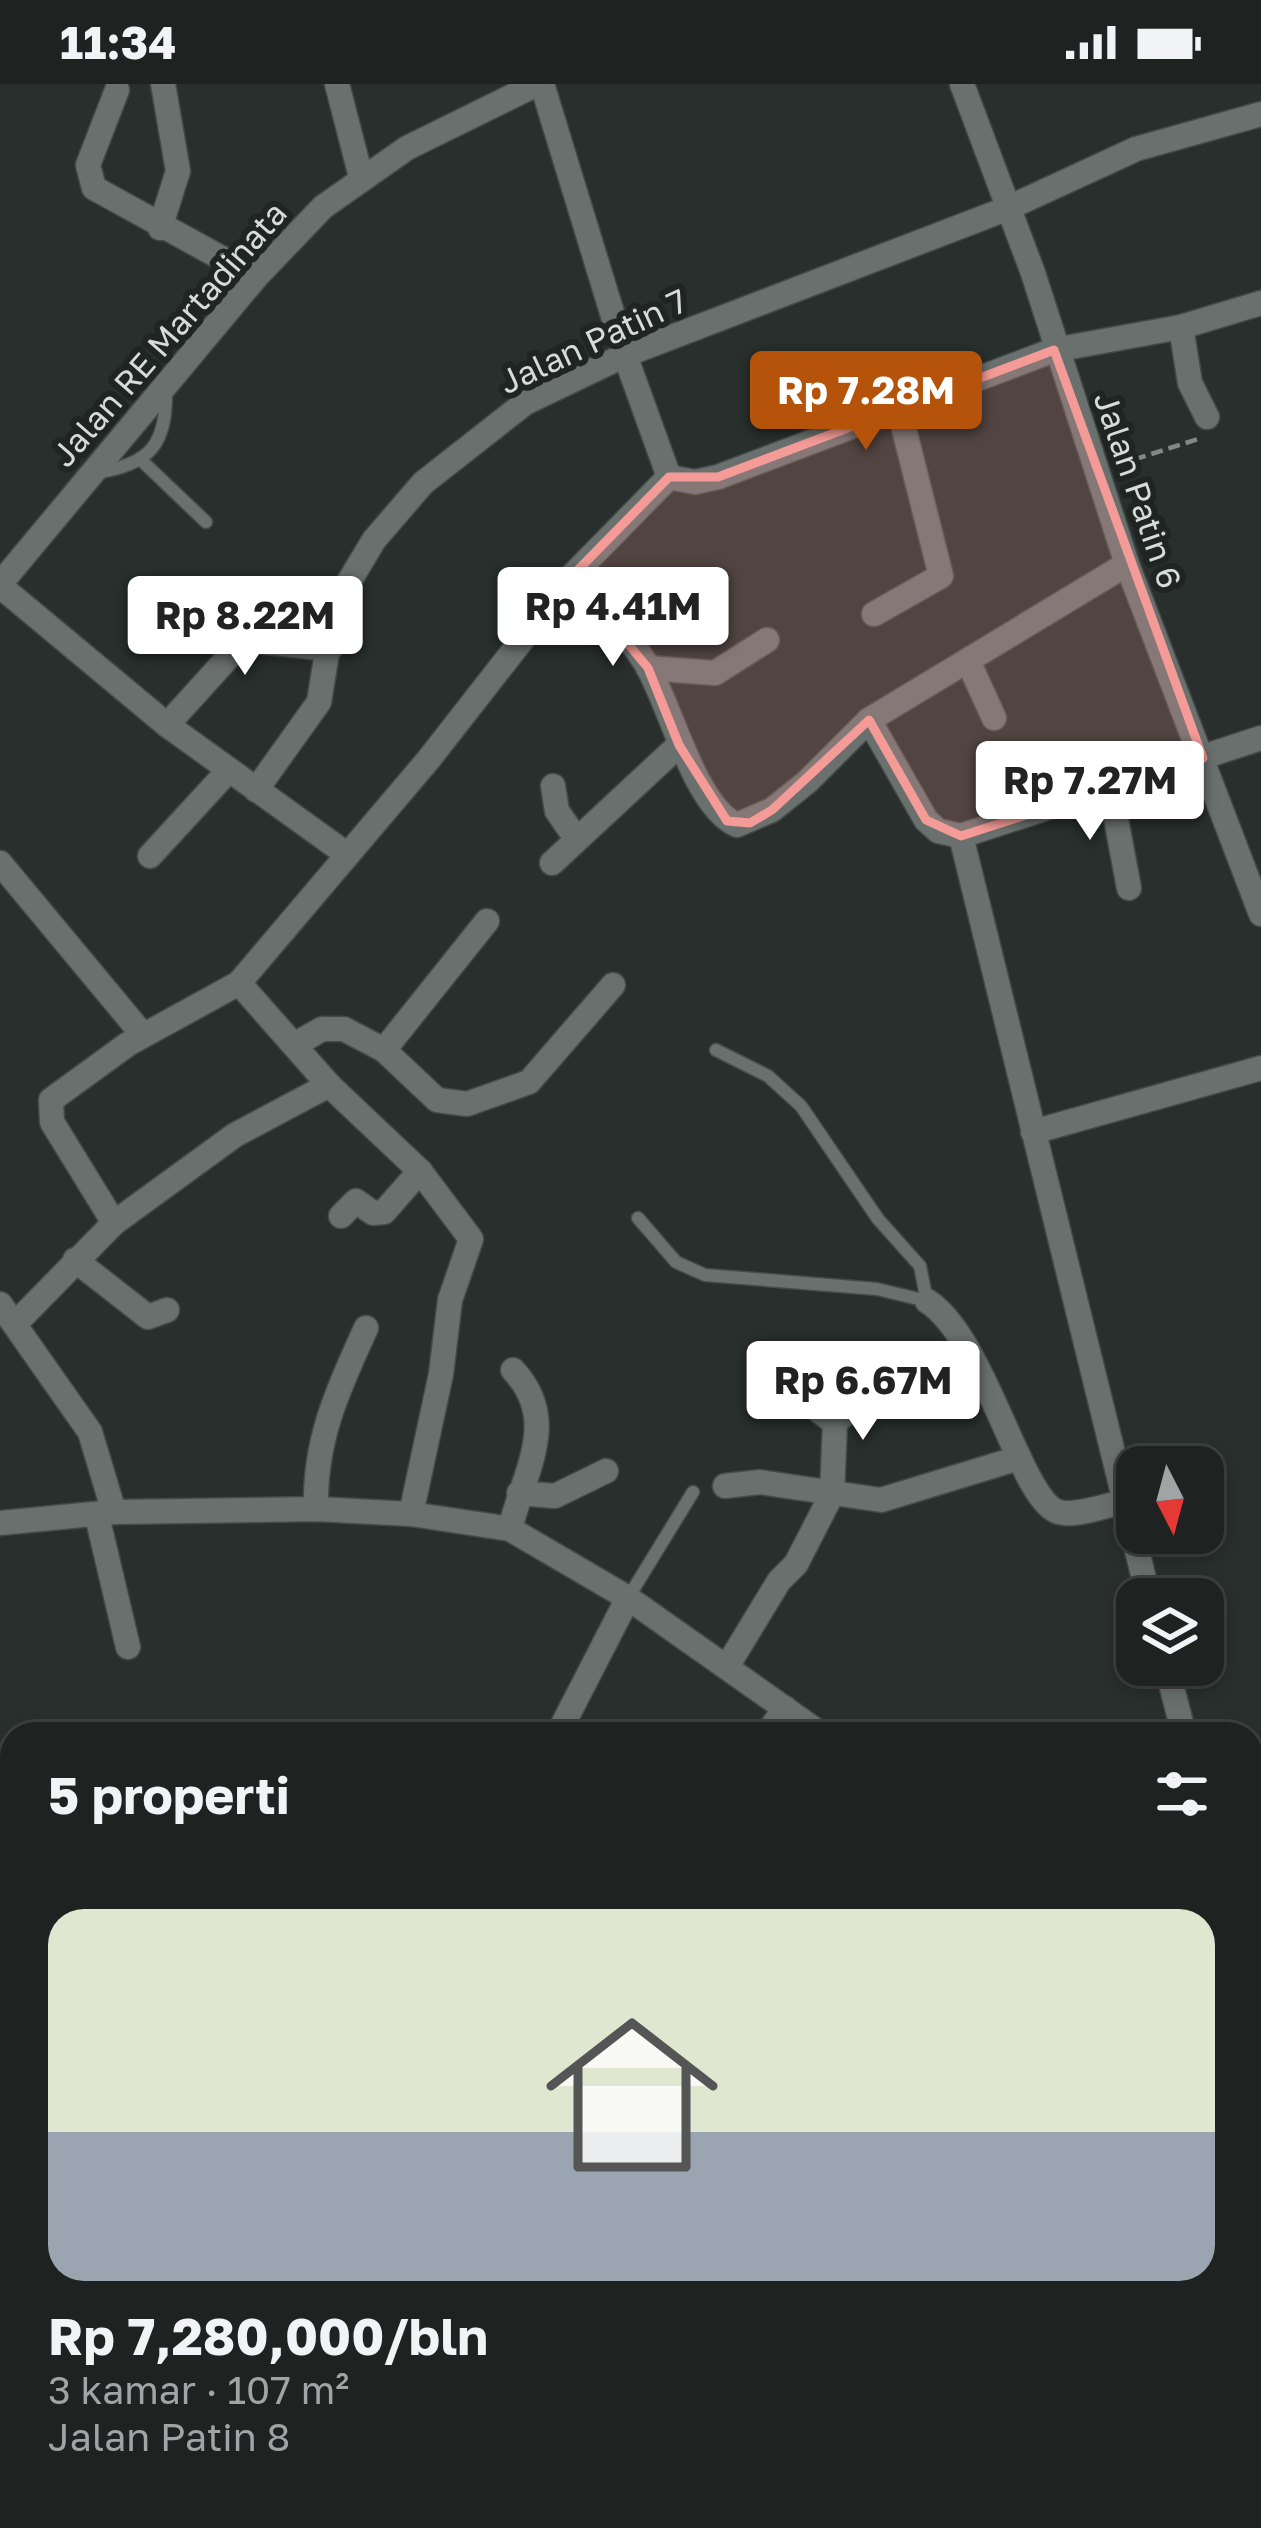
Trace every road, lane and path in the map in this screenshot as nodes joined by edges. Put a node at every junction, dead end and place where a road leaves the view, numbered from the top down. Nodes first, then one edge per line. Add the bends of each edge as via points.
1 (163, 84) edge
2 (337, 84) edge
3 (540, 84) edge
4 (962, 84) edge
5 (117, 90) dead end
6 (1261, 114) edge
7 (361, 177) junction
8 (1006, 209) junction
9 (160, 228) junction
10 (256, 277) junction
11 (1261, 303) edge
12 (1180, 327) junction
13 (1054, 350) junction
14 (625, 355) junction
15 (166, 386) junction
16 (899, 409) junction
17 (1207, 418) joint
18 (141, 460) junction
19 (1095, 472) junction
20 (92, 473) junction
21 (669, 477) junction
22 (206, 522) dead end
23 (13, 556) edge
24 (1126, 564) junction
25 (572, 576) junction
26 (0, 585) edge
27 (874, 614) dead end
28 (767, 640) dead end
29 (330, 649) junction
30 (968, 661) junction
31 (648, 668) junction
32 (994, 718) dead end
33 (869, 719) junction
34 (167, 725) junction
35 (1261, 738) edge
36 (679, 745) junction
37 (1203, 758) junction
38 (229, 770) junction
39 (553, 786) dead end
40 (1110, 787) junction
41 (256, 790) junction
42 (961, 836) junction
43 (575, 837) junction
44 (345, 853) junction
45 (150, 856) dead end
46 (0, 863) edge
47 (553, 863) dead end
48 (1253, 871) edge
49 (1130, 889) dead end
50 (1261, 914) edge
51 (487, 921) dead end
52 (239, 983) junction
53 (613, 985) dead end
54 (143, 1035) junction
55 (296, 1044) junction
56 (716, 1050) dead end
57 (384, 1051) junction
58 (1259, 1079) edge
59 (329, 1084) junction
60 (1034, 1132) junction
61 (420, 1171) junction
62 (340, 1216) dead end
63 (638, 1218) dead end
64 (114, 1223) junction
65 (75, 1260) junction
66 (927, 1301) junction
67 (166, 1310) dead end
68 (9, 1313) edge
69 (366, 1328) dead end
70 (513, 1370) dead end
71 (873, 1388) dead end
72 (795, 1393) dead end
73 (835, 1424) junction
74 (1019, 1458) junction
75 (1116, 1469) edge
76 (606, 1471) dead end
77 (725, 1486) dead end
78 (519, 1492) junction
79 (693, 1492) dead end
80 (832, 1494) junction
81 (1116, 1503) edge
82 (316, 1509) junction
83 (106, 1514) junction
84 (412, 1514) junction
85 (0, 1523) edge
86 (510, 1529) junction
87 (628, 1598) junction
88 (128, 1647) dead end
89 (728, 1665) junction
90 (1171, 1686) edge
91 (785, 1708) junction
92 (564, 1722) edge
93 (775, 1722) edge
94 (804, 1722) edge
95 (1181, 1722) edge

1 - 9 street via 178,171
2 - 7 street
3 - 7 street, Jalan RE Martadinata via 462,116
3 - 14 street
4 - 8 street, Jalan Patin 6
5 - 9 street via 88,176 94,188
6 - 8 street, Jalan Patin 7 via 1136,148
7 - 10 street, Jalan RE Martadinata
8 - 13 street, Jalan Patin 6
8 - 14 street, Jalan Patin 7
9 - 10 street
10 - 15 street, Jalan RE Martadinata
11 - 12 street
12 - 13 street
12 - 17 street via 1190,383
13 - 16 street
13 - 19 street, Jalan Patin 6
14 - 21 street
14 - 29 street, Jalan Patin 7 via 525,403 423,483 344,590
15 - 18 lane via 162,436
15 - 20 street, Jalan RE Martadinata
16 - 21 street via 718,478
16 - 27 street via 941,576
17 - 19 path via 1206,436
18 - 20 lane
18 - 22 lane
19 - 24 street, Jalan Patin 6
20 - 23 street, Jalan RE Martadinata
21 - 25 street
23 - 26 street, Jalan RE Martadinata
24 - 30 street
24 - 37 street, Jalan Patin 6
25 - 31 street
25 - 44 street
26 - 34 street
28 - 31 street via 715,673
29 - 34 street via 244,640
29 - 41 street, Jalan Patin 7 via 319,702
30 - 32 street
30 - 33 street
31 - 36 street
33 - 36 street via 807,782 751,823 727,820
33 - 42 street via 926,820
34 - 38 street
35 - 37 street
36 - 43 street
37 - 40 street
37 - 48 street, Jalan Patin 6
38 - 41 street
38 - 45 street
39 - 43 street via 557,811
40 - 42 street
40 - 49 street
41 - 44 street
42 - 60 street
43 - 47 street
44 - 52 street
46 - 54 street
48 - 50 street, Jalan Patin 6
51 - 57 street
52 - 54 street
52 - 55 street
53 - 57 street via 529,1082 467,1104 437,1100
54 - 64 street via 47,1107
55 - 57 street via 333,1027
55 - 59 street
56 - 66 lane via 768,1076 801,1106 920,1266
58 - 60 street
59 - 61 street
59 - 64 street via 235,1135
60 - 75 street
61 - 62 street via 384,1212 356,1202
61 - 84 street via 467,1229 471,1248 450,1300
63 - 66 lane via 676,1262 706,1275 877,1289
64 - 65 street
65 - 67 street via 148,1317
65 - 68 street
66 - 74 street via 966,1338
68 - 83 street via 90,1432
69 - 82 street via 328,1411
70 - 78 street via 540,1412
71 - 73 street
72 - 73 street
73 - 80 street
74 - 80 street via 881,1500
74 - 81 street via 1058,1512
76 - 78 street via 555,1496
77 - 80 street via 760,1482
78 - 86 street
79 - 87 lane
80 - 89 street
82 - 83 street
82 - 84 street
83 - 85 street
83 - 88 street
84 - 86 street
86 - 87 street
87 - 89 street
87 - 92 street
89 - 91 street
90 - 95 street
91 - 93 street
91 - 94 street

